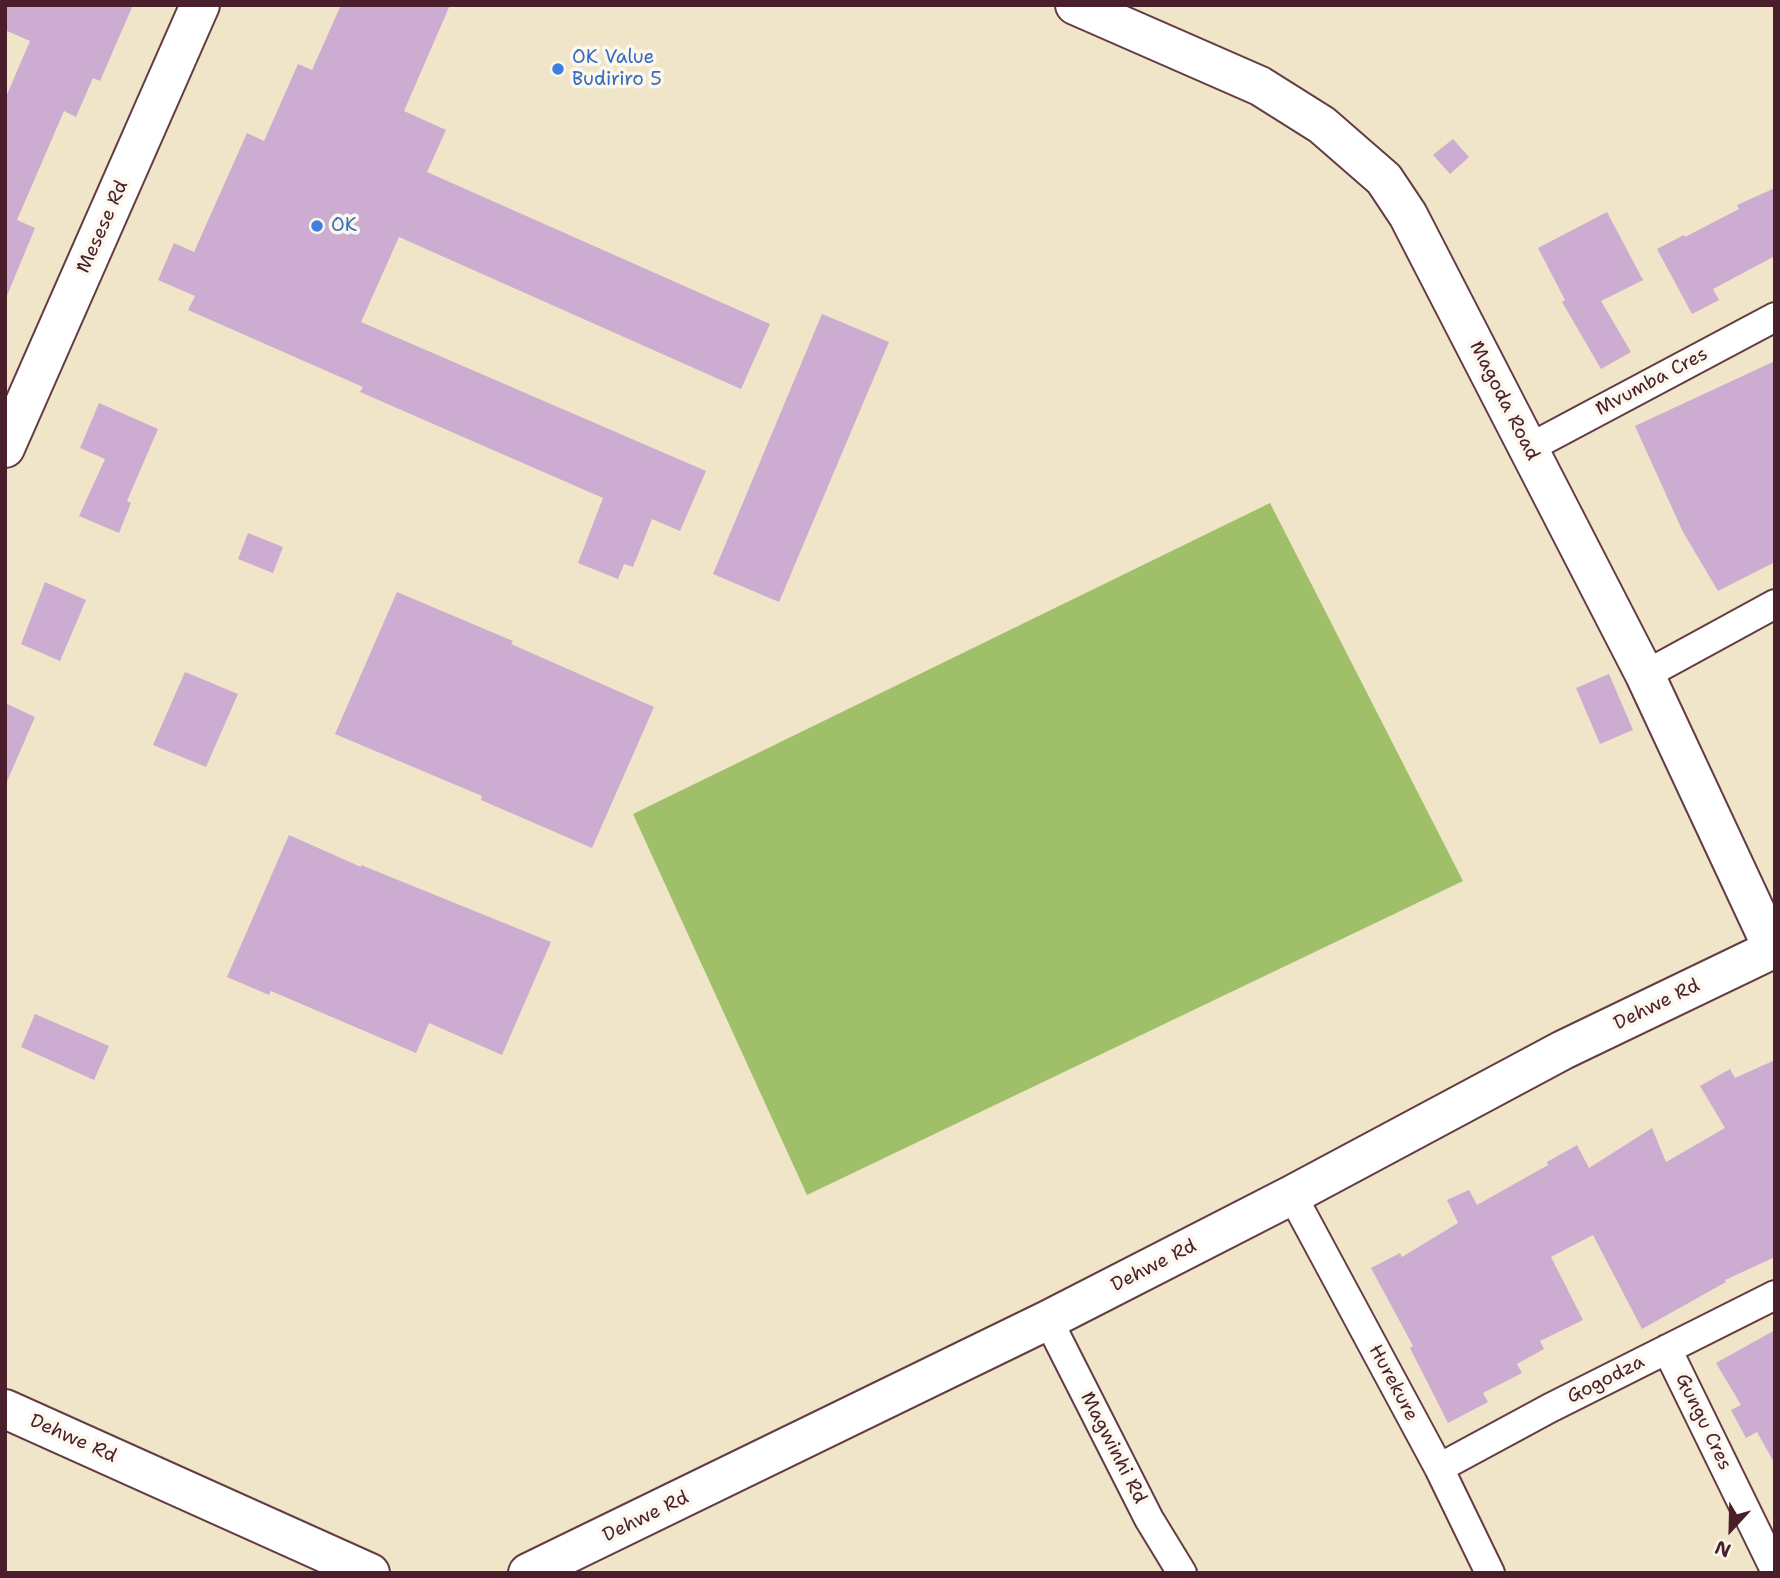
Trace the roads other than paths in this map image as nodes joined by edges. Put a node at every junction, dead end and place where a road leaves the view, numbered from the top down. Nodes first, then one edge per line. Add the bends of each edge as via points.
1 (200, 5) edge
2 (1074, 5) edge
3 (1775, 317) edge
4 (5, 448) edge
5 (1529, 448) junction
6 (1775, 604) edge
7 (1645, 675) junction
8 (1774, 948) edge
9 (1292, 1195) junction
10 (1775, 1295) edge
11 (1048, 1320) junction
12 (1667, 1349) junction
13 (5, 1409) edge
14 (1439, 1468) junction
15 (1775, 1570) edge
16 (370, 1573) edge
17 (528, 1573) edge
18 (1182, 1573) edge
19 (1490, 1573) edge

1 - 4 street, Mesese Rd
2 - 5 street, Magoda Road via 1260,86 1322,125 1384,179 1408,215
3 - 5 street, Mvumba Cres
5 - 7 street, Magoda Road
6 - 7 street
7 - 8 street, Magoda Road
8 - 9 street, Dehwe Rd via 1563,1050
9 - 11 street, Dehwe Rd
9 - 14 street, Hurekure
10 - 12 street, Gogodza
11 - 17 street, Dehwe Rd
11 - 18 street, Magwinhi Rd via 1149,1519
12 - 14 street, Gogodza
12 - 15 street, Gungu Cres
13 - 16 street, Dehwe Rd
14 - 19 street, Hurekure

